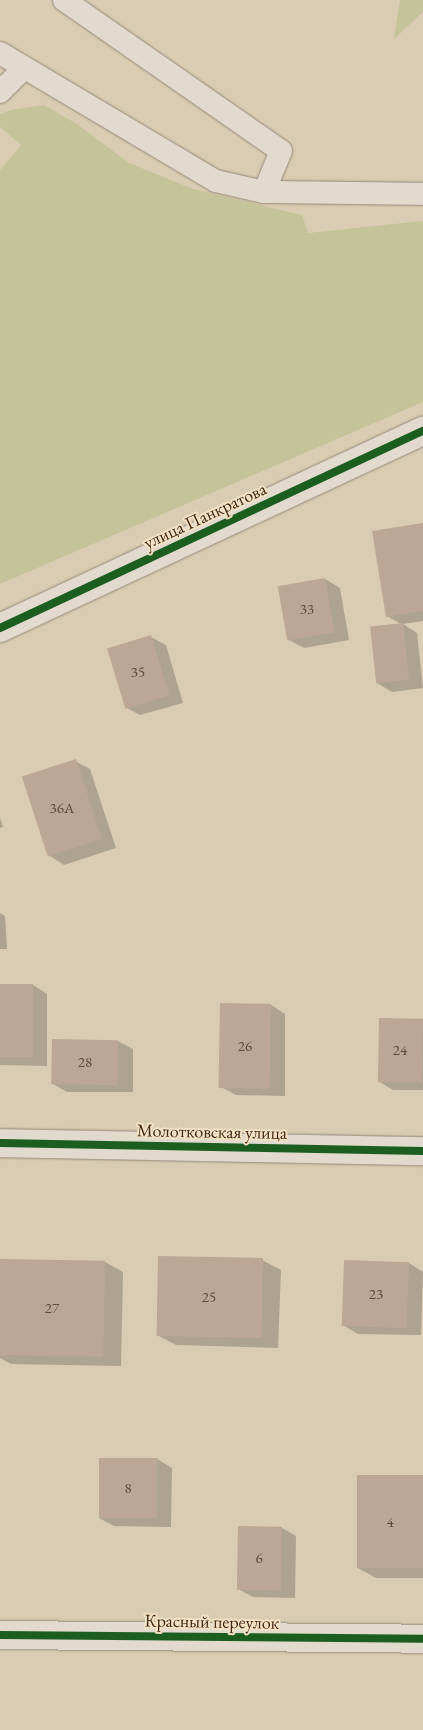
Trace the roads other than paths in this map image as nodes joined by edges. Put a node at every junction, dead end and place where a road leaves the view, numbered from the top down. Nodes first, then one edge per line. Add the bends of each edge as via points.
1 (64, 0) edge
2 (1, 55) edge
3 (24, 68) junction
4 (0, 92) edge
5 (264, 192) junction
6 (423, 194) edge
7 (423, 431) edge
8 (0, 628) edge
9 (0, 1143) edge
10 (423, 1150) edge
11 (0, 1635) edge
12 (423, 1639) edge

1 - 5 lane via 281,151
2 - 3 lane
3 - 4 lane
3 - 5 lane via 216,181
5 - 6 lane
7 - 8 street, улица Панкратова
9 - 10 street, Молотковская улица
11 - 12 street, Красный переулок

